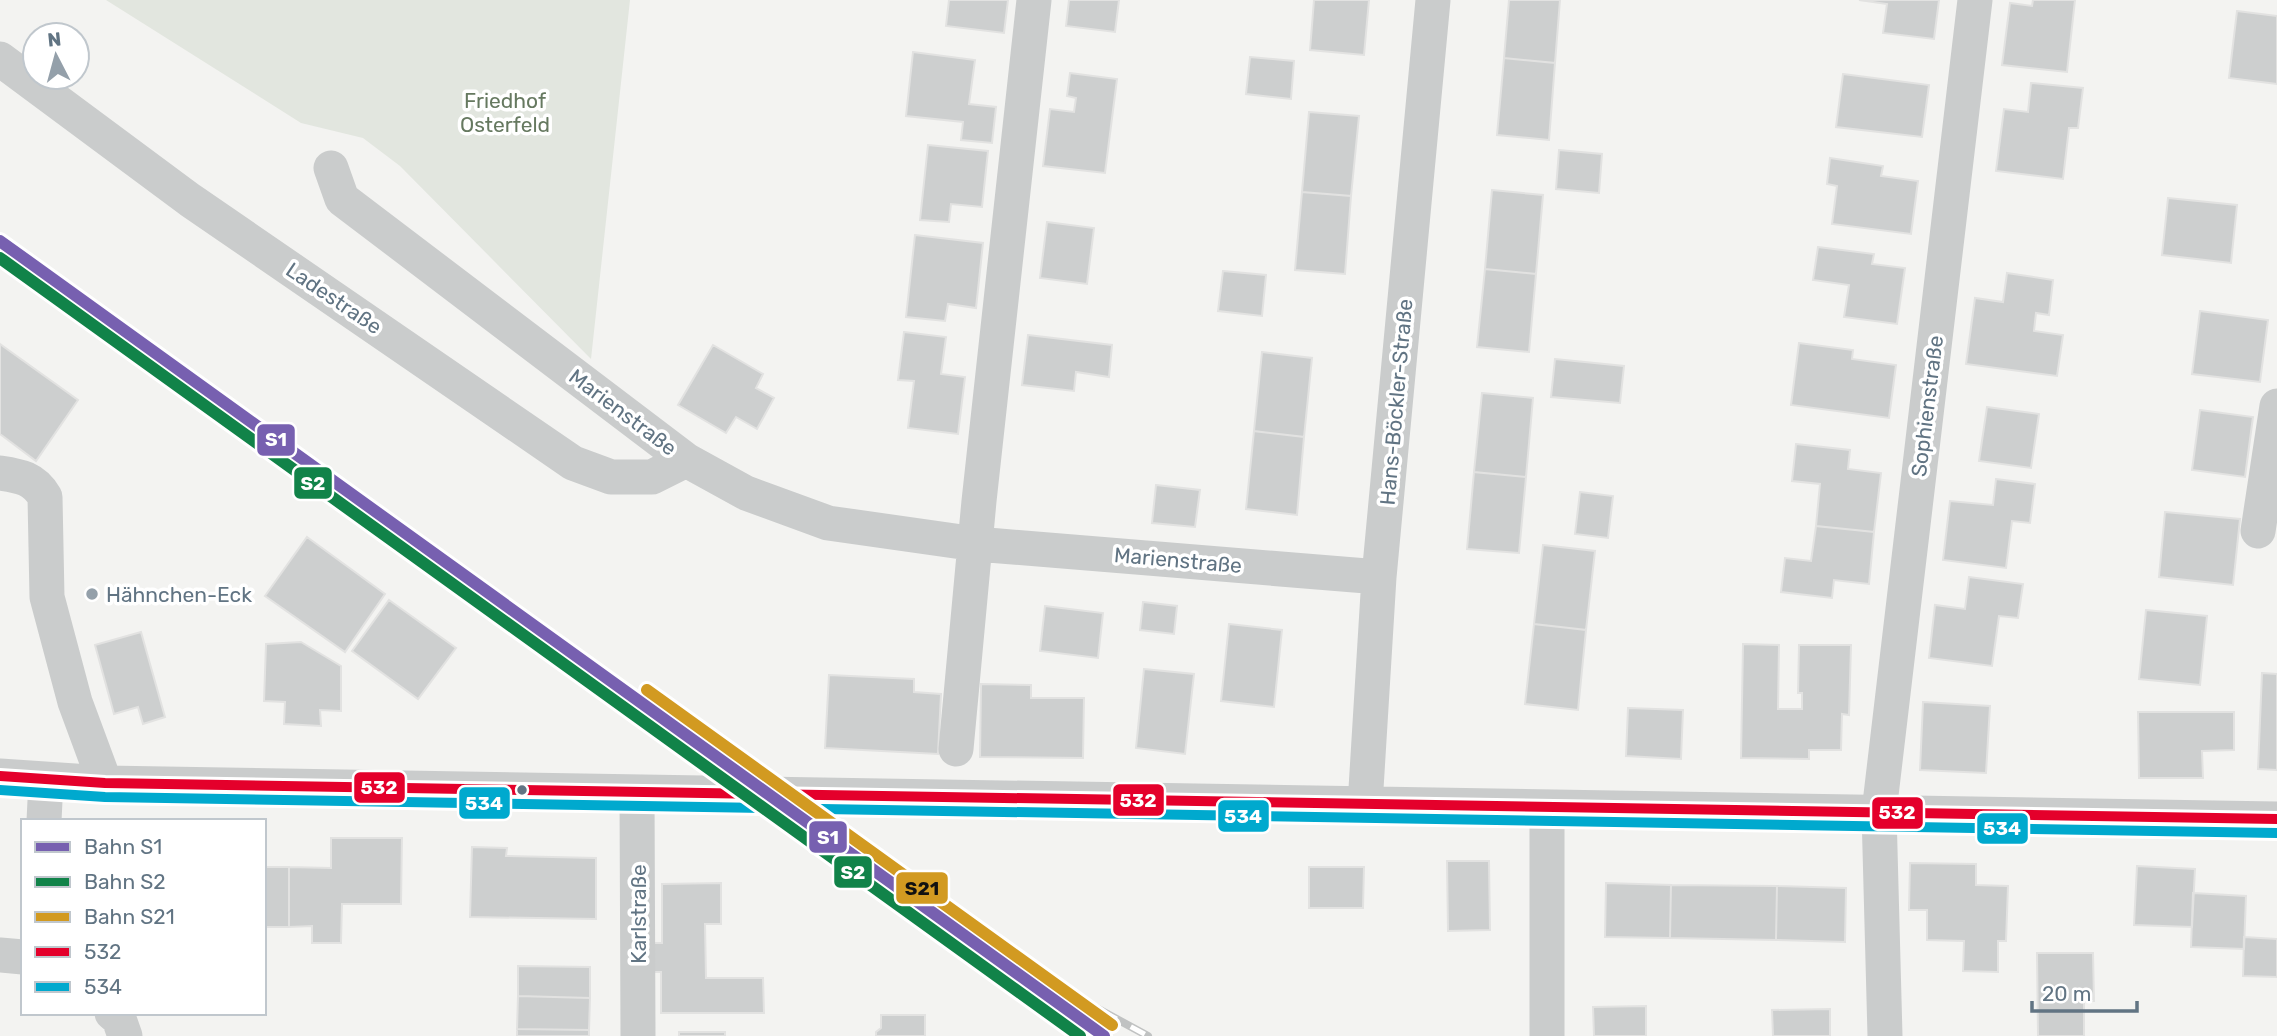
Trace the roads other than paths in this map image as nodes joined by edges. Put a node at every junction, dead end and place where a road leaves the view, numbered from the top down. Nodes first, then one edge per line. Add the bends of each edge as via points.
1 (1034, 0) edge
2 (1433, 0) edge
3 (1975, 0) edge
4 (0, 59) edge
5 (331, 168) dead end
6 (2277, 406) edge
7 (686, 460) junction
8 (0, 473) edge
9 (2258, 531) dead end
10 (976, 544) junction
11 (1379, 577) junction
12 (956, 748) dead end
13 (0, 776) edge
14 (46, 780) junction
15 (105, 783) junction
16 (637, 792) junction
17 (1365, 805) junction
18 (1547, 807) junction
19 (1879, 812) junction
20 (2277, 818) edge
21 (44, 819) edge
22 (0, 956) edge
23 (21, 957) edge
24 (114, 1015) edge
25 (125, 1036) edge
26 (638, 1036) edge
27 (1547, 1036) edge
28 (1885, 1036) edge

1 - 10 street
2 - 11 street, Hans-Böckler-Straße
3 - 19 street, Sophienstraße
4 - 7 street, Ladestraße via 190,200 573,463 611,477 652,477
5 - 7 street, Marienstraße via 342,199
6 - 9 street
7 - 10 street, Marienstraße via 746,493 828,523
8 - 15 street via 26,477 45,497 47,597 75,702
10 - 11 street, Marienstraße
10 - 12 street
11 - 17 street, Hans-Böckler-Straße
13 - 14 street
14 - 15 street
14 - 21 street
15 - 16 street
16 - 17 street
16 - 26 street, Karlstraße
17 - 18 street
18 - 19 street
18 - 27 street
19 - 20 street
19 - 28 street, Sophienstraße
22 - 23 street
24 - 25 street

